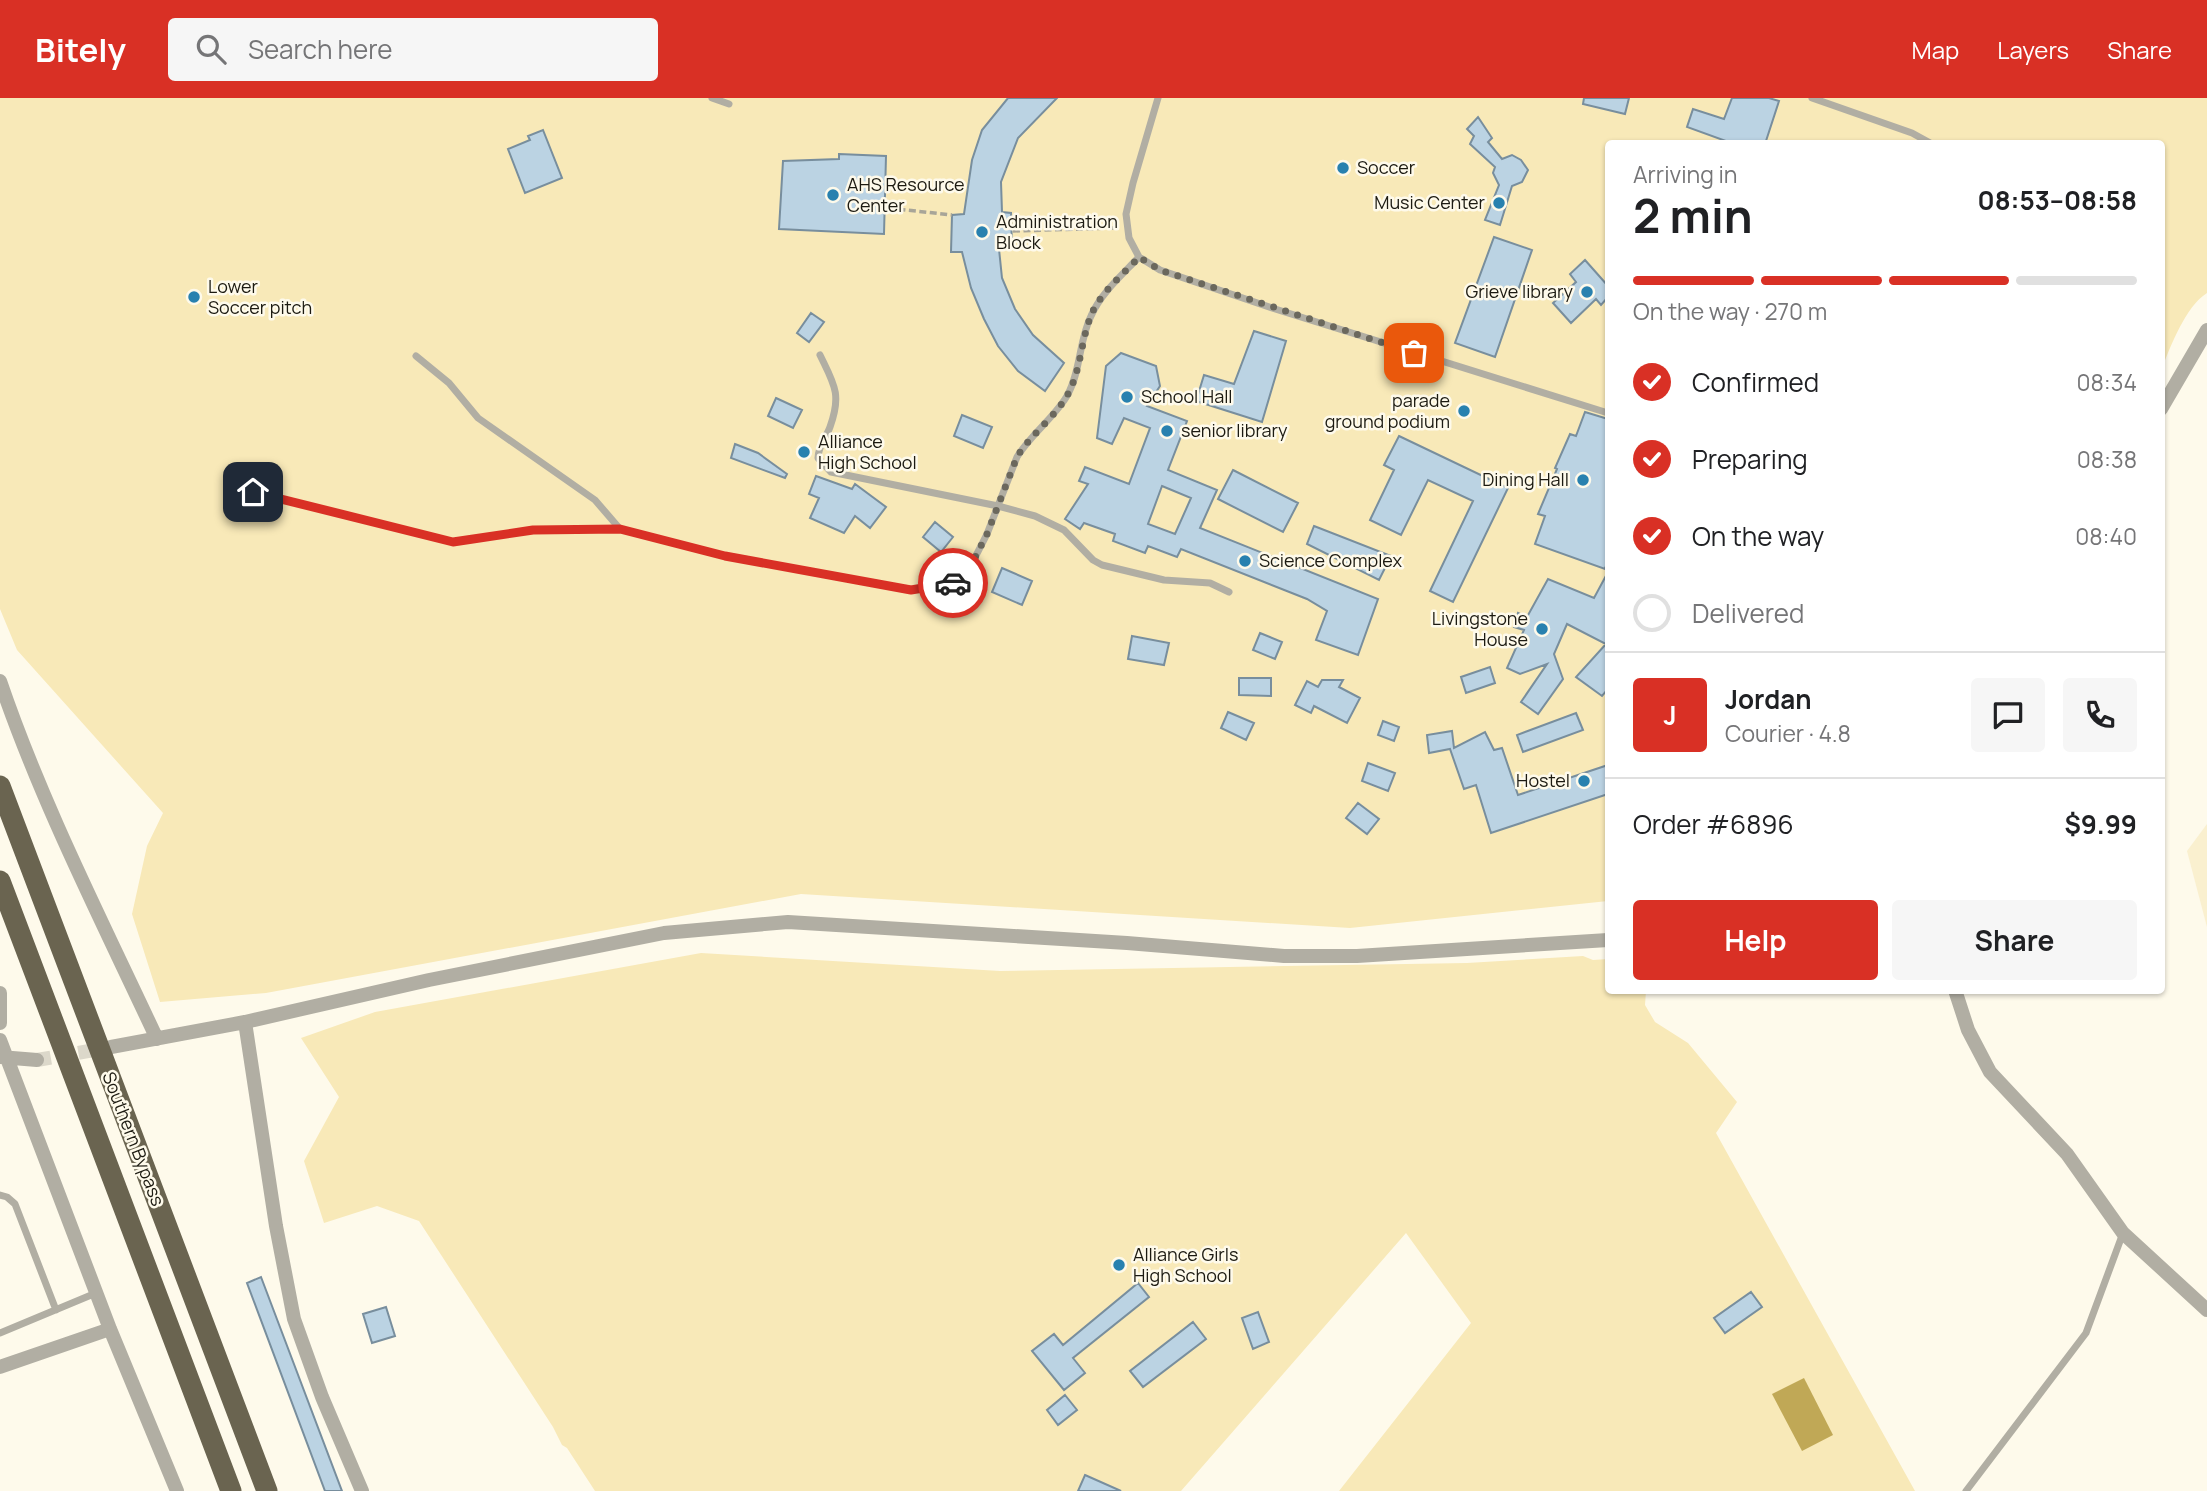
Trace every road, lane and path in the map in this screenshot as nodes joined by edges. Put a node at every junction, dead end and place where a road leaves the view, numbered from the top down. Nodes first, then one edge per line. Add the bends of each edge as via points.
1 (712, 98) edge
2 (1158, 98) edge
3 (1812, 98) edge
4 (729, 104) dead end
5 (1925, 140) edge
6 (888, 208) dead end
7 (952, 215) dead end
8 (1128, 227) junction
9 (1013, 231) dead end
10 (1139, 257) junction
11 (2207, 330) edge
12 (820, 355) dead end
13 (416, 356) dead end
14 (2165, 401) edge
15 (1605, 412) edge
16 (253, 492) dead end
17 (998, 506) junction
18 (620, 529) junction
19 (1229, 592) dead end
20 (0, 681) edge
21 (0, 786) edge
22 (0, 881) edge
23 (1605, 940) edge
24 (0, 993) edge
25 (1956, 994) edge
26 (245, 1022) junction
27 (0, 1023) edge
28 (157, 1039) junction
29 (0, 1040) edge
30 (111, 1047) tunnel mouth
31 (3, 1057) edge
32 (37, 1060) tunnel mouth
33 (0, 1195) edge
34 (2123, 1233) junction
35 (96, 1293) junction
36 (56, 1310) junction
37 (2207, 1310) edge
38 (110, 1329) junction
39 (0, 1333) edge
40 (0, 1367) edge
41 (177, 1491) edge
42 (230, 1491) edge
43 (267, 1491) edge
44 (362, 1491) edge
45 (1965, 1491) edge

1 - 4 lane
2 - 8 lane via 1133,183
3 - 5 lane
6 - 7 path
8 - 9 path
8 - 10 lane
10 - 15 lane via 1160,270 1272,308
10 - 17 lane via 1098,302 1089,318 1067,397 1024,445
11 - 14 street
12 - 17 lane via 838,400 818,450 818,458 831,472
13 - 18 lane via 449,383 478,418 595,500
16 - 18 lane via 453,542 533,530
17 - 18 lane via 963,581 911,590 725,556
17 - 19 lane via 1064,530 1102,565 1164,580 1210,583
20 - 28 street via 39,783
21 - 43 highway, Southern Bypass
22 - 42 highway, Southern Bypass
23 - 26 street via 1357,956 1284,956 788,922 664,933
24 - 27 street
25 - 34 street via 1968,1030 1990,1072 2067,1154
26 - 28 street
26 - 44 street via 294,1319
28 - 30 street
29 - 31 street
31 - 32 street
31 - 35 street
33 - 36 lane via 15,1204
34 - 37 street
34 - 45 lane via 2086,1333
35 - 36 lane
35 - 38 street
36 - 39 lane
38 - 40 street
38 - 41 street

